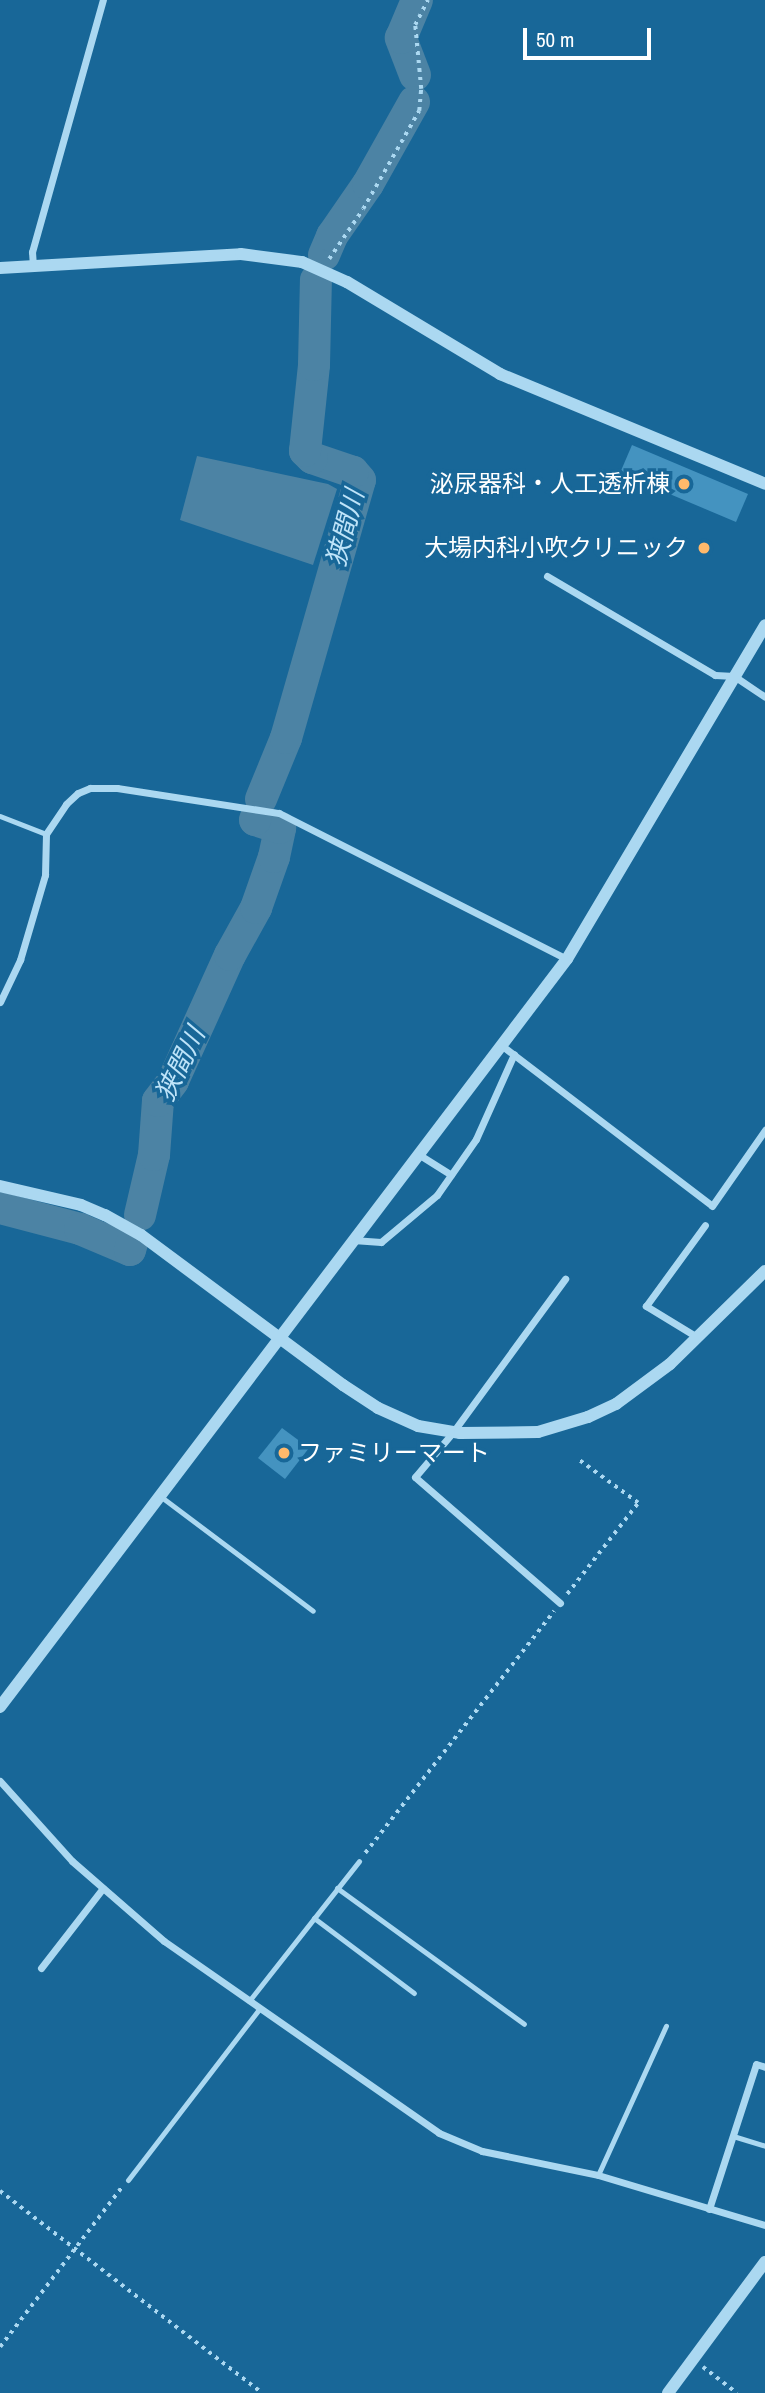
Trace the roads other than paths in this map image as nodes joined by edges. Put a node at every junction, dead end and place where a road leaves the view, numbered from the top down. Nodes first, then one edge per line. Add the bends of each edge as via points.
1 (103, 0) edge
2 (33, 266) junction
3 (0, 268) edge
4 (765, 484) edge
5 (547, 576) dead end
6 (765, 625) edge
7 (734, 676) junction
8 (765, 697) edge
9 (0, 816) edge
10 (46, 834) junction
11 (567, 959) junction
12 (0, 1002) edge
13 (501, 1045) junction
14 (514, 1054) junction
15 (765, 1130) edge
16 (418, 1153) junction
17 (451, 1175) junction
18 (0, 1186) edge
19 (705, 1225) dead end
20 (353, 1240) junction
21 (765, 1271) edge
22 (565, 1279) dead end
23 (697, 1337) junction
24 (280, 1338) junction
25 (453, 1432) junction
26 (160, 1496) junction
27 (560, 1603) road end
28 (313, 1611) dead end
29 (0, 1707) edge
30 (0, 1782) edge
31 (359, 1861) road end
32 (103, 1888) junction
33 (337, 1888) junction
34 (314, 1918) junction
35 (41, 1968) dead end
36 (414, 1993) dead end
37 (249, 2001) junction
38 (259, 2009) junction
39 (524, 2024) dead end
40 (666, 2026) dead end
41 (765, 2067) edge
42 (733, 2136) junction
43 (765, 2146) edge
44 (598, 2175) junction
45 (128, 2179) road end
46 (709, 2208) junction
47 (765, 2225) edge
48 (765, 2262) edge
49 (668, 2393) edge

1 - 2 street via 32,252
2 - 3 street
2 - 4 street via 277,256 323,270 500,374
5 - 7 street via 715,675
6 - 7 street
7 - 8 street
7 - 11 street
9 - 10 lane
10 - 11 street via 66,804 90,788 117,788 279,813
10 - 12 street via 45,875 20,960
11 - 13 street
13 - 14 street
13 - 16 street
14 - 15 street via 712,1206
14 - 17 street via 476,1139
16 - 17 street
16 - 20 street
17 - 20 street via 437,1195 381,1242
18 - 24 street via 81,1205 141,1234
19 - 23 street via 646,1307
20 - 24 street
21 - 23 street
22 - 25 street
23 - 25 street via 640,1389 588,1417 538,1432
24 - 25 street via 378,1408 418,1426
24 - 26 street
25 - 27 street via 415,1477
26 - 28 lane
26 - 29 street
30 - 32 street
31 - 33 lane
32 - 35 street
32 - 37 street via 164,1941
33 - 34 lane
33 - 39 lane
34 - 36 lane
34 - 37 lane
37 - 38 street
38 - 44 street via 439,2133 482,2151
38 - 45 lane
40 - 44 lane
41 - 42 street via 756,2064
42 - 43 lane
42 - 46 street
44 - 46 street
46 - 47 street
48 - 49 street

